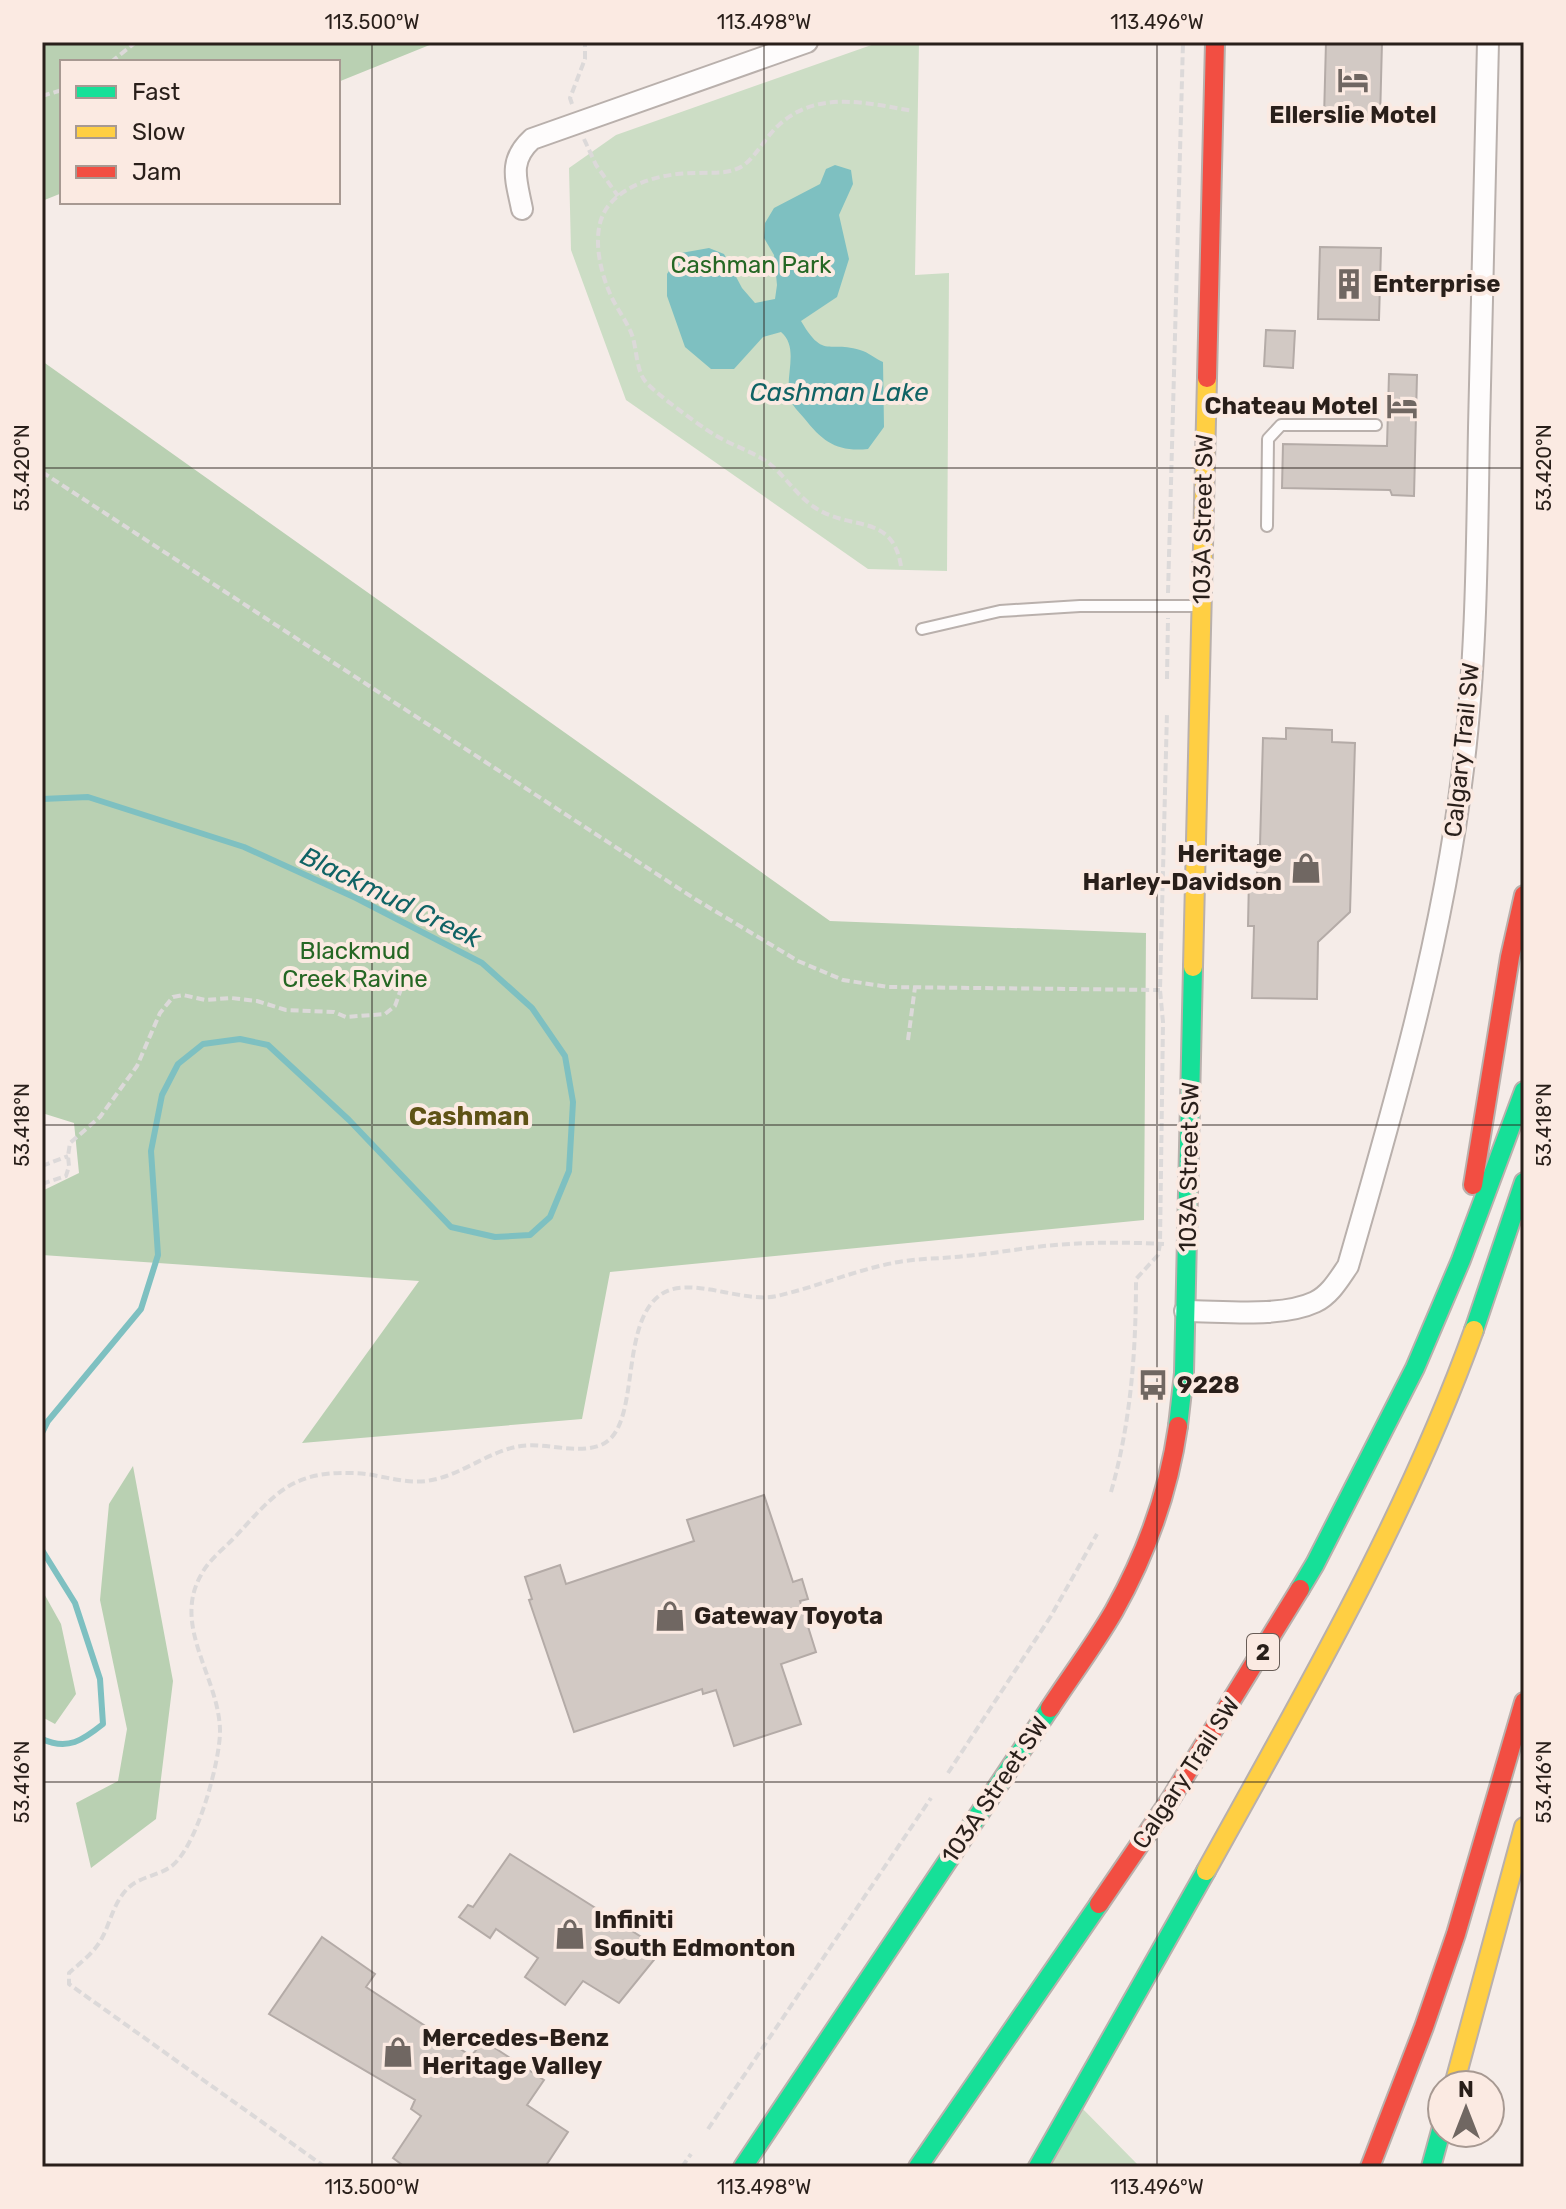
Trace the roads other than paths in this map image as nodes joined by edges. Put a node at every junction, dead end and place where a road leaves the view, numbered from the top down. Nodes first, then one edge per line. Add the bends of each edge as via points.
1 (807, 42) edge
2 (1215, 42) edge
3 (1488, 42) edge
4 (522, 209) dead end
5 (1376, 425) dead end
6 (1267, 526) dead end
7 (1201, 606) junction
8 (922, 629) dead end
9 (1524, 895) edge
10 (1524, 1091) edge
11 (1524, 1182) edge
12 (1461, 1260) junction
13 (1185, 1311) junction
14 (1524, 1702) edge
15 (1524, 1827) edge
16 (1458, 2069) edge
17 (743, 2167) edge
18 (918, 2167) edge
19 (1038, 2167) edge
20 (1370, 2167) edge

1 - 4 street via 532,139 516,160
2 - 7 main road, 103A Street SW
3 - 13 street, Calgary Trail SW via 1472,647 1447,885 1348,1266 1316,1302 1283,1310
5 - 6 lane via 1281,425 1268,439
7 - 8 lane via 1000,611
7 - 13 main road, 103A Street SW
9 - 12 main road
10 - 12 main road, Calgary Trail SW / 2
11 - 19 main road via 1475,1330 1386,1534 1187,1910
12 - 18 main road, Calgary Trail SW / 2 via 1375,1451 1300,1590 1170,1800
13 - 17 main road, 103A Street SW via 1183,1401 1170,1475 1127,1587
14 - 20 main road via 1456,1934
15 - 16 main road

